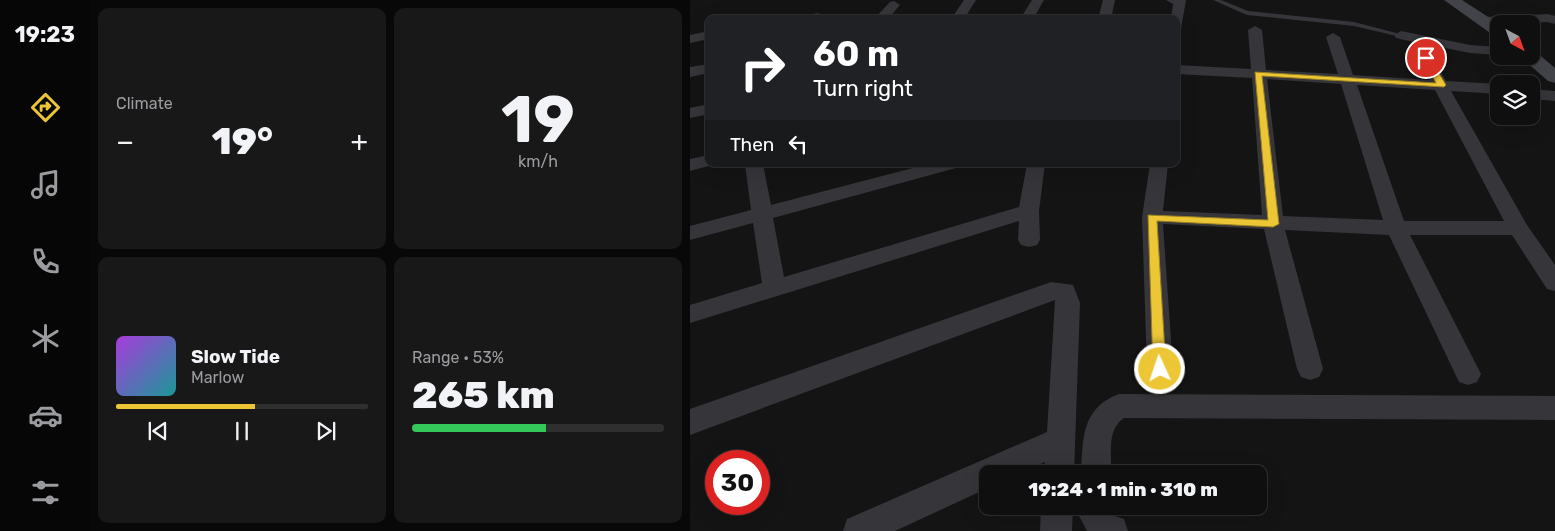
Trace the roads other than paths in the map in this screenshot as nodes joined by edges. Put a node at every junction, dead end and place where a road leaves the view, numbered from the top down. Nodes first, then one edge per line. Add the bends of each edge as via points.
1 (970, 0) edge
2 (1038, 0) edge
3 (1109, 0) edge
4 (1172, 0) edge
5 (1216, 0) edge
6 (1452, 0) edge
7 (894, 6) dead end
8 (884, 15) edge
9 (959, 15) edge
10 (1029, 15) edge
11 (1105, 15) edge
12 (1178, 15) edge
13 (1555, 20) edge
14 (1485, 21) junction
15 (1490, 25) edge
16 (1255, 30) dead end
17 (1401, 35) joint
18 (705, 36) edge
19 (1333, 37) dead end
20 (690, 39) edge
21 (1418, 44) dead end
22 (1490, 50) edge
23 (1540, 64) edge
24 (705, 69) edge
25 (1180, 69) edge
26 (690, 72) edge
27 (1258, 74) junction
28 (1555, 77) edge
29 (1346, 79) junction
30 (1442, 85) junction
31 (1540, 88) edge
32 (1555, 88) edge
33 (1490, 89) edge
34 (1540, 95) edge
35 (1555, 96) edge
36 (705, 110) edge
37 (690, 113) edge
38 (705, 161) edge
39 (690, 164) edge
40 (755, 167) edge
41 (938, 167) edge
42 (1036, 167) edge
43 (1159, 167) edge
44 (1029, 211) junction
45 (763, 214) junction
46 (1152, 217) junction
47 (1273, 224) junction
48 (1396, 228) junction
49 (1518, 228) junction
50 (690, 233) edge
51 (1029, 240) dead end
52 (1555, 283) edge
53 (774, 288) junction
54 (690, 314) edge
55 (1160, 369) dead end
56 (1310, 369) dead end
57 (1468, 374) dead end
58 (1555, 408) edge
59 (690, 422) edge
60 (1061, 440) junction
61 (1060, 465) edge
62 (1097, 465) edge
63 (1057, 515) edge
64 (1095, 515) edge
65 (859, 531) edge
66 (1056, 531) edge
67 (1112, 531) edge

1 - 9 street
2 - 10 street
3 - 11 street
4 - 12 street via 1180,0
5 - 17 lane via 1247,13 1354,24
6 - 14 street
7 - 8 street
13 - 14 street
14 - 15 street
16 - 27 street
17 - 22 street
18 - 20 street
19 - 29 street
21 - 30 street
23 - 28 street
24 - 26 street
25 - 27 street
27 - 29 street
27 - 47 street
29 - 30 street
29 - 48 street
30 - 33 street
30 - 49 street
31 - 32 street
34 - 35 street
36 - 37 street
38 - 39 street
40 - 45 street
41 - 45 street
42 - 44 street
43 - 46 street
44 - 51 street
44 - 53 street
45 - 50 street
45 - 53 street
46 - 47 street
46 - 55 street
47 - 48 street
47 - 56 street
48 - 49 street
48 - 57 street
49 - 52 street
53 - 54 street
58 - 62 street via 1119,406 1106,413 1099,424
59 - 60 street via 1051,291 1065,291 1068,303
60 - 61 street
60 - 65 street
63 - 66 street
64 - 67 street

